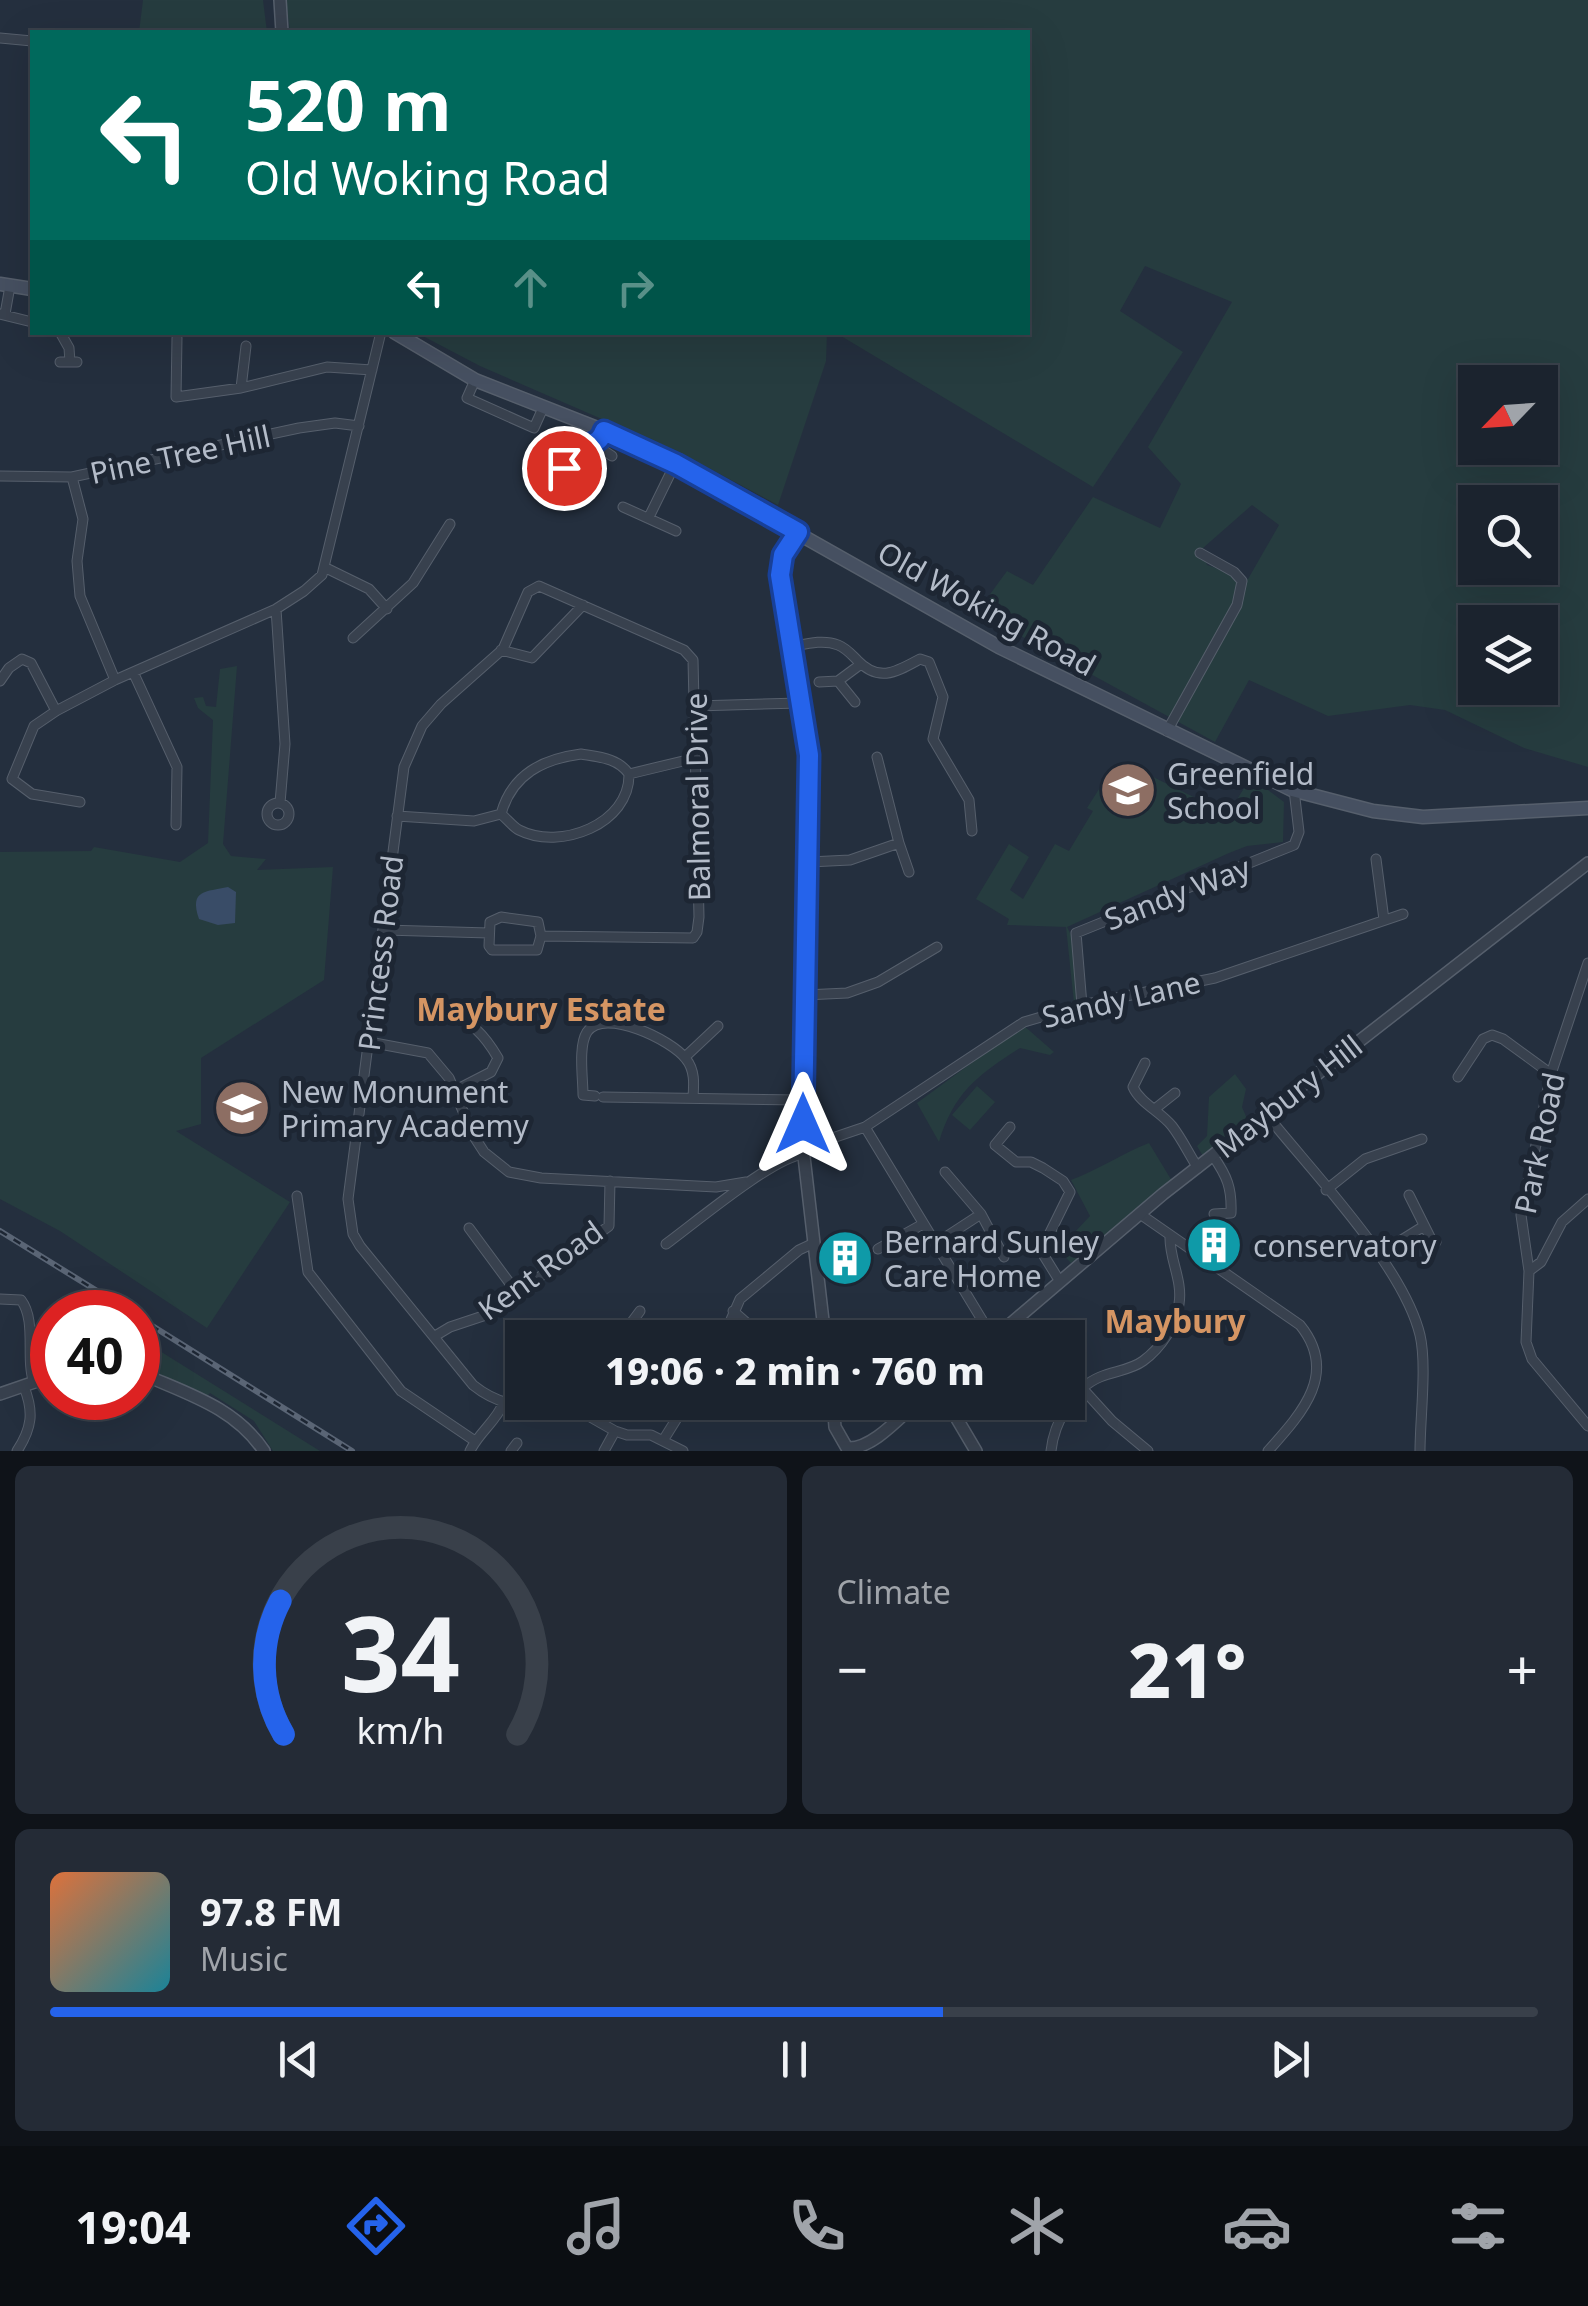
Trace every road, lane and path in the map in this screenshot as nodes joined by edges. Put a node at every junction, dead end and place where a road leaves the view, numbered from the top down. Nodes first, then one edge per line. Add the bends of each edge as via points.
1 (280, 0) edge
2 (282, 30) edge
3 (0, 38) edge
4 (30, 41) edge
5 (5, 285) edge
6 (30, 289) edge
7 (3, 314) edge
8 (30, 321) edge
9 (62, 335) edge
10 (381, 335) edge
11 (399, 335) edge
12 (177, 338) dead end
13 (246, 346) dead end
14 (69, 362) dead end
15 (372, 370) junction
16 (475, 380) junction
17 (241, 388) junction
18 (543, 408) junction
19 (358, 426) junction
20 (604, 431) junction
21 (594, 444) junction
22 (612, 456) dead end
23 (676, 464) junction
24 (0, 476) edge
25 (72, 478) junction
26 (540, 478) dead end
27 (555, 482) junction
28 (584, 500) dead end
29 (623, 506) dead end
30 (649, 516) junction
31 (450, 524) dead end
32 (676, 531) dead end
33 (798, 532) junction
34 (1200, 553) dead end
35 (324, 568) junction
36 (583, 605) junction
37 (276, 609) junction
38 (386, 609) junction
39 (353, 638) dead end
40 (790, 647) junction
41 (501, 650) junction
42 (861, 664) junction
43 (134, 674) junction
44 (115, 680) junction
45 (0, 681) edge
46 (838, 681) junction
47 (819, 682) dead end
48 (855, 702) dead end
49 (800, 703) junction
50 (696, 706) junction
51 (56, 711) junction
52 (1167, 731) junction
53 (878, 757) dead end
54 (697, 761) junction
55 (629, 774) junction
56 (12, 779) junction
57 (0, 784) edge
58 (1294, 790) junction
59 (80, 802) dead end
60 (280, 803) dead end
61 (1588, 808) edge
62 (502, 814) junction
63 (396, 816) junction
64 (176, 825) dead end
65 (972, 831) dead end
66 (899, 843) junction
67 (1376, 859) dead end
68 (809, 862) junction
69 (1588, 864) edge
70 (910, 872) dead end
71 (1403, 914) dead end
72 (1384, 920) junction
73 (385, 930) junction
74 (489, 933) junction
75 (541, 936) junction
76 (937, 947) dead end
77 (1588, 963) edge
78 (805, 996) junction
79 (1082, 1005) junction
80 (446, 1010) dead end
81 (718, 1026) dead end
82 (369, 1042) junction
83 (686, 1057) junction
84 (1146, 1063) dead end
85 (1551, 1074) junction
86 (1458, 1077) dead end
87 (454, 1091) junction
88 (1175, 1093) dead end
89 (570, 1095) dead end
90 (583, 1095) junction
91 (693, 1097) junction
92 (802, 1100) junction
93 (1156, 1108) junction
94 (1266, 1114) junction
95 (865, 1127) junction
96 (1010, 1127) dead end
97 (1422, 1140) dead end
98 (804, 1151) junction
99 (1213, 1156) junction
100 (1198, 1168) junction
101 (945, 1172) dead end
102 (610, 1181) junction
103 (746, 1182) junction
104 (1326, 1190) junction
105 (1409, 1195) dead end
106 (297, 1196) dead end
107 (1588, 1199) edge
108 (982, 1214) junction
109 (1140, 1214) junction
110 (1214, 1214) dead end
111 (923, 1224) junction
112 (1424, 1226) junction
113 (470, 1228) dead end
114 (1170, 1236) junction
115 (1436, 1242) dead end
116 (666, 1244) dead end
117 (814, 1244) junction
118 (935, 1244) junction
119 (878, 1249) dead end
120 (1379, 1254) junction
121 (1004, 1257) dead end
122 (1529, 1271) junction
123 (1059, 1280) junction
124 (517, 1293) junction
125 (0, 1299) edge
126 (640, 1311) dead end
127 (733, 1312) junction
128 (633, 1320) edge
129 (730, 1320) edge
130 (742, 1320) edge
131 (823, 1320) edge
132 (983, 1320) edge
133 (1014, 1320) edge
134 (435, 1336) junction
135 (160, 1382) edge
136 (29, 1385) junction
137 (1085, 1386) edge
138 (1085, 1391) edge
139 (0, 1394) edge
140 (504, 1402) joint
141 (595, 1420) edge
142 (676, 1420) edge
143 (836, 1420) edge
144 (895, 1420) edge
145 (958, 1420) edge
146 (1062, 1420) edge
147 (1588, 1426) edge
148 (614, 1431) junction
149 (664, 1440) junction
150 (472, 1446) edge
151 (846, 1449) edge
152 (17, 1451) edge
153 (264, 1451) edge
154 (604, 1451) edge
155 (683, 1451) edge
156 (976, 1451) edge
157 (1051, 1451) edge
158 (1148, 1451) edge
159 (1268, 1451) edge
160 (1420, 1451) edge

1 - 2 street
3 - 4 street
5 - 6 main road
5 - 7 street
7 - 8 street
9 - 14 street
10 - 15 street
11 - 16 main road, Old Woking Road
12 - 17 street via 176,397
13 - 17 street
15 - 17 street via 327,368
15 - 19 street
16 - 18 main road, Old Woking Road
16 - 18 street via 467,398 534,428
18 - 20 main road, Old Woking Road
19 - 25 street, Pine Tree Hill via 298,428
19 - 35 street
20 - 21 street
20 - 23 main road, Old Woking Road
21 - 22 street
21 - 27 street via 575,450
23 - 30 street
23 - 33 main road, Old Woking Road
24 - 25 street, Pine Tree Hill
25 - 44 street via 84,519 80,596
26 - 27 street
27 - 28 street
29 - 30 street
30 - 32 street
31 - 38 street via 413,583
33 - 40 street via 780,575
33 - 52 main road, Old Woking Road via 998,646
34 - 52 street via 1242,581 1237,605
35 - 37 street via 304,592
35 - 38 street via 369,588
36 - 41 street via 532,658
36 - 41 street, Balmoral Drive via 533,586
36 - 50 street, Balmoral Drive via 690,654
37 - 43 street
37 - 60 street via 285,726
38 - 39 street
40 - 42 street via 837,644
40 - 49 street
41 - 63 street, Balmoral Drive via 422,726 404,767
42 - 46 street
42 - 65 street via 882,675 920,659 933,667 944,697 933,739 968,800
43 - 44 street
43 - 64 street via 177,767
44 - 51 street
45 - 51 street via 22,660 32,663
46 - 47 street
46 - 48 street
49 - 50 street
49 - 68 street via 809,755
50 - 54 street, Balmoral Drive
51 - 56 street via 34,726
52 - 58 main road, Old Woking Road
53 - 66 street
54 - 55 street
54 - 75 street, Balmoral Drive via 699,916 692,938
55 - 62 street via 609,759 560,757 516,782
55 - 62 street via 625,799 608,818 562,838 518,830
56 - 57 street
56 - 59 street via 32,794
58 - 61 main road, Old Woking Road via 1423,817
58 - 79 street, Sandy Way via 1300,832 1294,844 1076,933
62 - 63 street via 474,821
63 - 73 street, Princess Road
66 - 68 street via 850,860
66 - 70 street
67 - 72 street
68 - 78 street
69 - 94 street, Maybury Hill
71 - 72 street, Sandy Lane
72 - 79 street, Sandy Lane via 1215,978
73 - 74 street
73 - 82 street, Princess Road
74 - 75 street via 492,918 535,919
74 - 75 street via 492,950 537,950
76 - 78 street via 878,982
77 - 85 street, Park Road
78 - 92 street
79 - 95 street, Sandy Lane via 1012,1028
80 - 87 street via 468,1020 498,1058 491,1072
81 - 83 street
82 - 87 street via 428,1053
82 - 134 street, Princess Road via 349,1217 360,1246
83 - 90 street via 638,1026 598,1024 584,1039
83 - 91 street
84 - 93 street via 1133,1087
85 - 86 street via 1492,1035
85 - 122 street, Park Road via 1521,1215
87 - 102 street via 472,1135 509,1172
88 - 93 street
89 - 90 street
90 - 91 street
91 - 92 street
92 - 98 street
93 - 100 street
94 - 99 street, Maybury Hill
94 - 104 street
95 - 98 street, Sandy Lane
95 - 111 street
96 - 123 street via 996,1145 1016,1162 1031,1162 1064,1181 1070,1192 1040,1251
97 - 104 street via 1366,1158
98 - 103 street, Sandy Lane
98 - 117 street
99 - 100 street, Maybury Hill
99 - 110 street via 1228,1176 1230,1218
100 - 109 street, Maybury Hill
101 - 108 street
102 - 103 street via 716,1187
102 - 124 street, Kent Road via 609,1226
103 - 116 street
104 - 120 street
105 - 112 street
106 - 150 street via 308,1272 400,1391
107 - 122 street via 1562,1222
108 - 118 street
108 - 121 street
109 - 114 street
109 - 123 street, Maybury Hill
111 - 118 street
111 - 119 street
112 - 115 street
112 - 120 street
113 - 124 street
114 - 137 street via 1180,1302 1173,1326 1142,1362
114 - 159 street via 1310,1336 1319,1376
117 - 127 street via 754,1286
117 - 131 street
118 - 132 street
120 - 160 street via 1420,1337
122 - 147 street, Park Road via 1524,1326 1532,1359
123 - 133 street, Maybury Hill
124 - 134 street, Kent Road via 489,1314
125 - 136 street via 21,1300 26,1308
126 - 128 street
127 - 129 street
127 - 130 street
134 - 140 street, Princess Road via 474,1385
135 - 153 street via 219,1409
136 - 139 street
136 - 152 street via 31,1422
138 - 158 street
140 - 150 street
141 - 148 street
142 - 149 street
143 - 151 street
144 - 151 street
145 - 156 street
146 - 157 street
148 - 149 street
148 - 154 street
149 - 155 street

